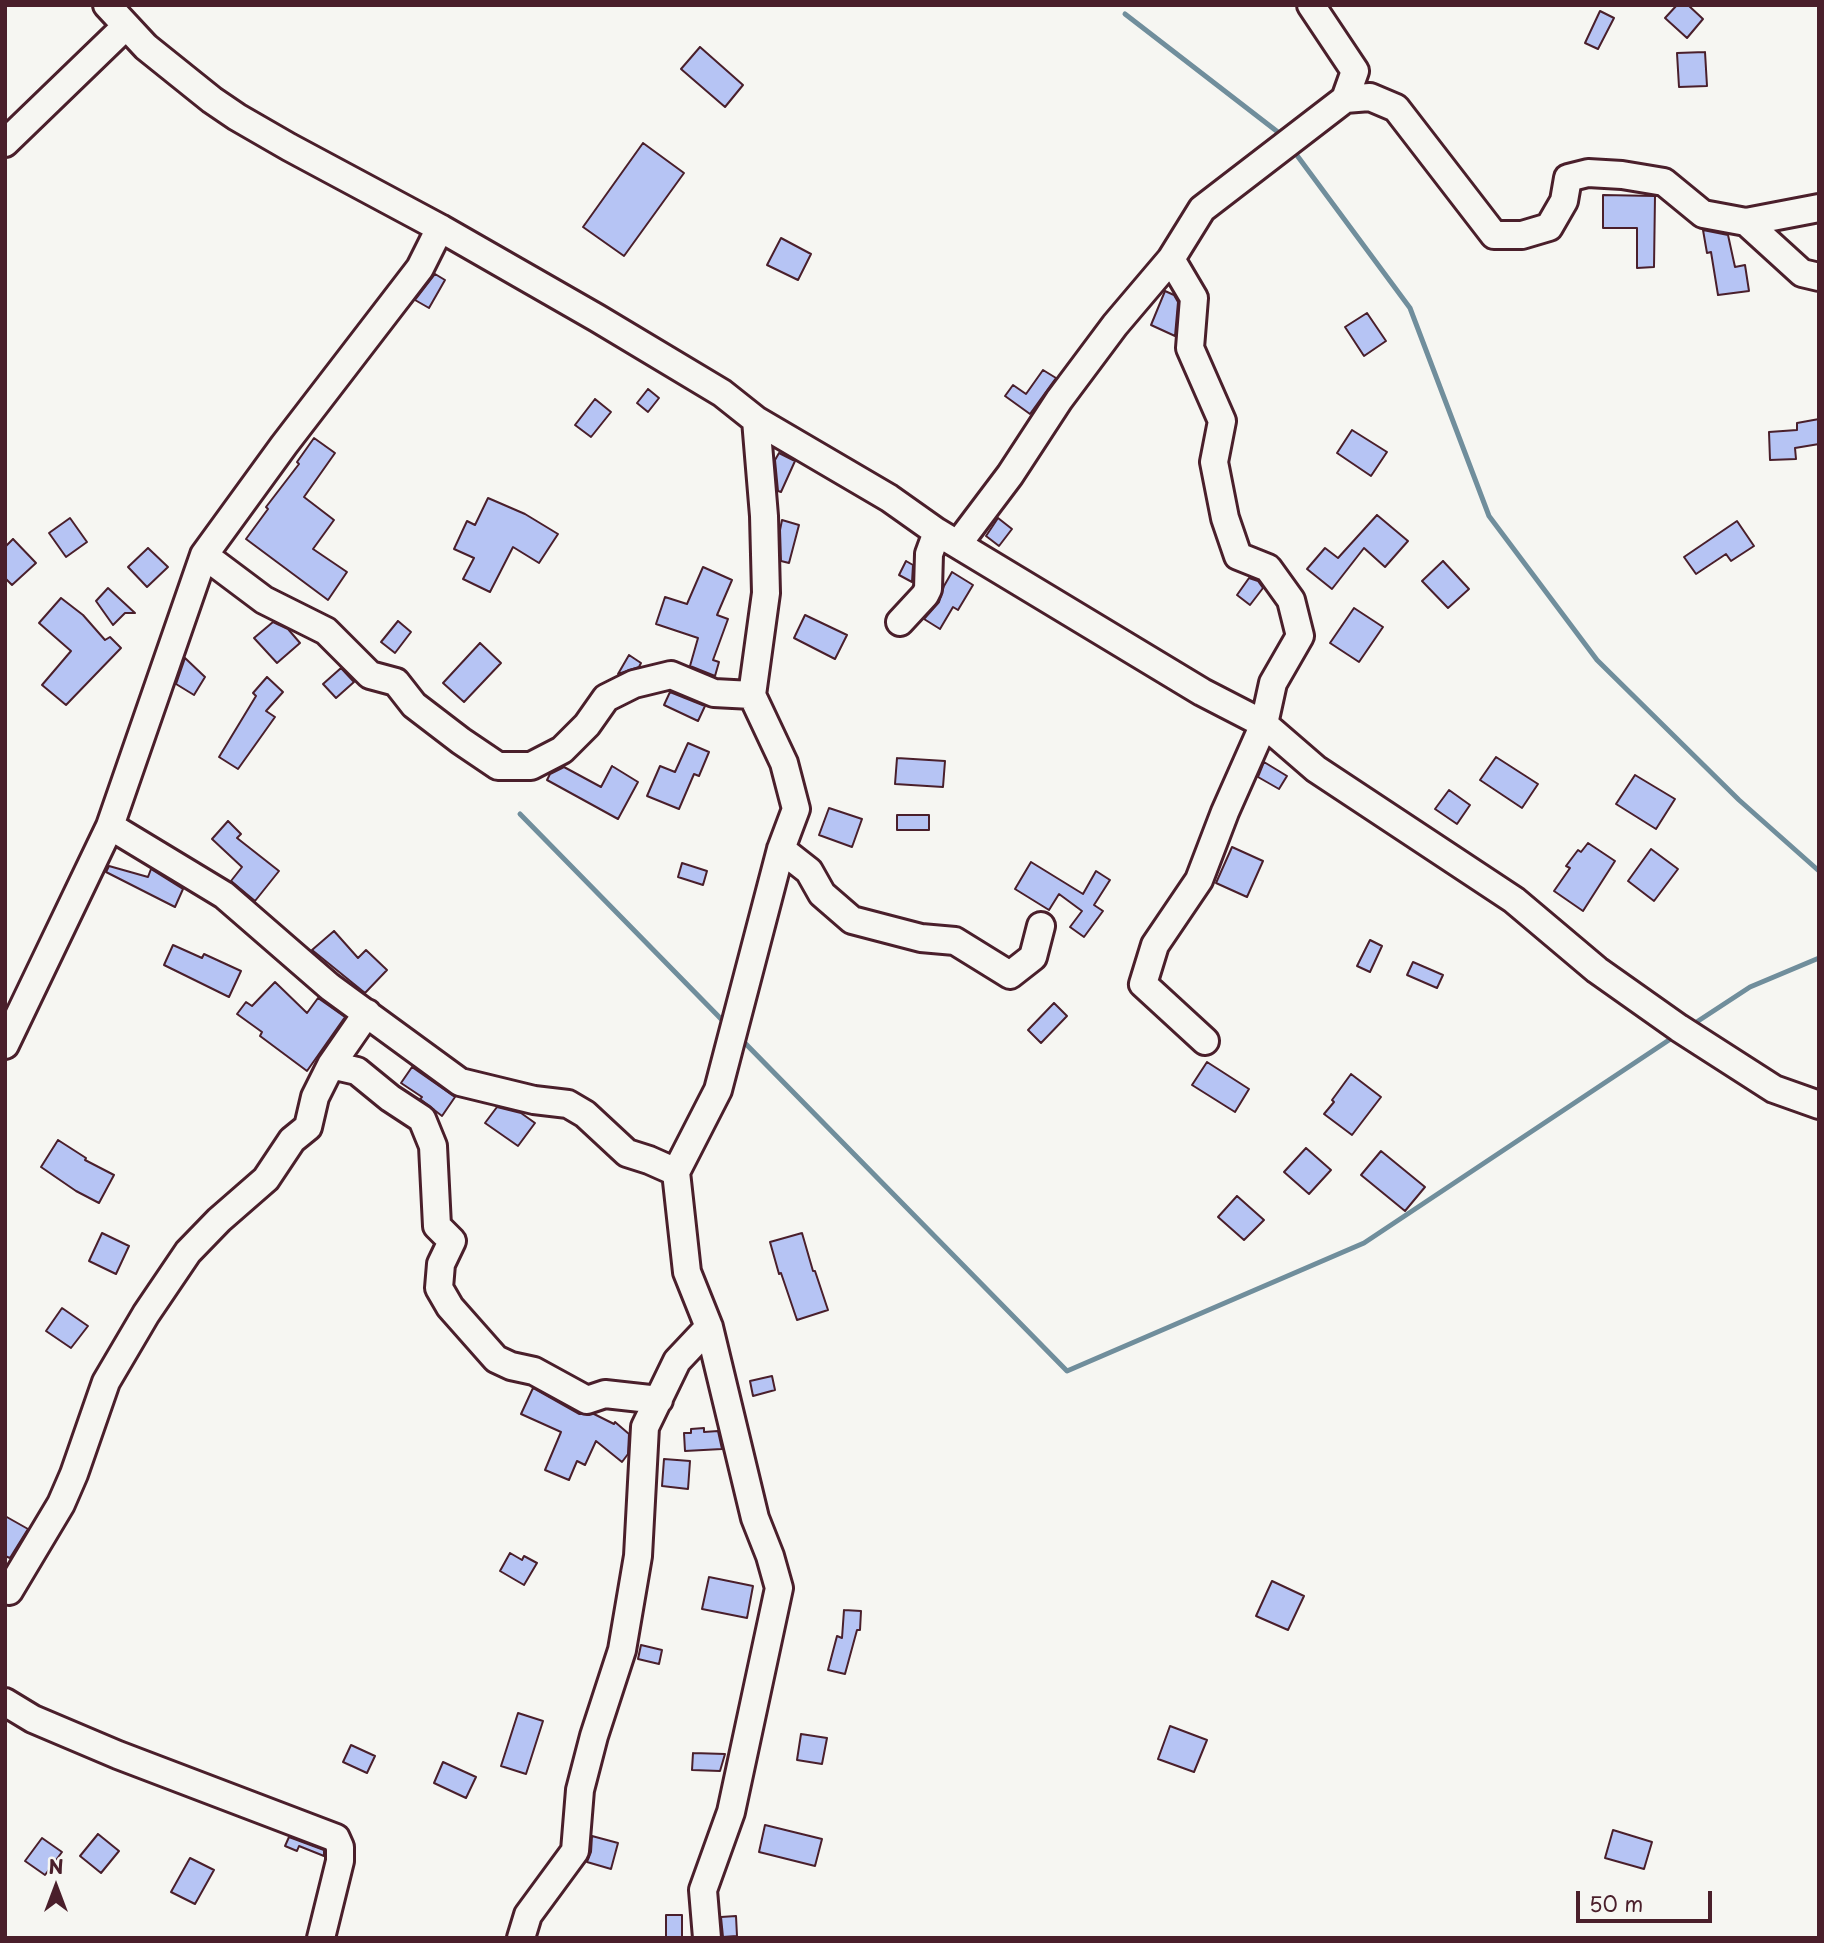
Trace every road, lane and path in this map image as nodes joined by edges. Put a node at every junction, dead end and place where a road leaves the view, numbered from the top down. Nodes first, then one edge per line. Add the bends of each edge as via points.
1 (107, 5) edge
2 (1311, 5) edge
3 (125, 27) junction
4 (1345, 99) junction
5 (5, 144) edge
6 (1819, 208) edge
7 (1746, 222) junction
8 (440, 228) junction
9 (1171, 259) junction
10 (1819, 277) edge
11 (756, 420) junction
12 (948, 538) junction
13 (204, 555) junction
14 (900, 622) dead end
15 (752, 695) junction
16 (1264, 724) junction
17 (110, 826) junction
18 (781, 849) junction
19 (1041, 926) dead end
20 (367, 1013) junction
21 (1205, 1041) dead end
22 (5, 1045) edge
23 (331, 1065) junction
24 (1819, 1105) edge
25 (676, 1172) junction
26 (709, 1327) junction
27 (659, 1400) junction
28 (6, 1592) edge
29 (5, 1702) edge
30 (321, 1938) edge
31 (520, 1938) edge
32 (707, 1938) edge

1 - 3 street
2 - 4 street via 1355,71
3 - 5 street
3 - 8 street via 237,117
4 - 7 street via 1370,97 1396,108 1494,235 1522,235 1549,227 1564,201 1568,178 1588,173 1664,182 1703,214
4 - 9 street via 1202,209
6 - 7 street
7 - 10 street via 1802,273
8 - 11 street via 722,393
8 - 13 street via 420,268
9 - 12 street via 1059,400 1010,475
9 - 16 street via 1194,298 1190,348 1222,421 1214,462 1238,556 1268,568 1292,600 1300,636 1273,682
11 - 12 street
11 - 15 street via 766,593
12 - 14 street via 929,554 928,589
12 - 16 street via 1202,692
13 - 15 street via 264,600 326,631 370,675 396,682 414,705 498,766 531,766 562,750 606,698 634,684 671,675 714,693
13 - 17 street
15 - 18 street via 784,762 796,809
16 - 21 street via 1199,880 1155,945 1143,985
16 - 24 street via 1315,769 1514,900 1597,970 1679,1028 1774,1089
17 - 20 street via 224,895
17 - 22 street
18 - 19 street via 809,871 822,894 852,920 921,938 955,941 1010,975 1033,957
18 - 25 street via 718,1090
20 - 23 street
20 - 25 street via 460,1082 568,1104 627,1153
23 - 27 street via 357,1070 422,1119 433,1146 437,1226 453,1241 441,1264 439,1288 496,1359 534,1371 587,1400 605,1394
23 - 28 street via 315,1097 308,1127 292,1140 266,1179 188,1252 146,1314 106,1382 61,1504
25 - 26 street via 687,1272
26 - 27 street via 677,1361
26 - 32 street via 755,1518 779,1588 732,1812 703,1890
27 - 31 street via 645,1427 638,1556 622,1650 580,1790 575,1851 528,1915
29 - 30 street via 33,1719 118,1755 336,1838 340,1861

